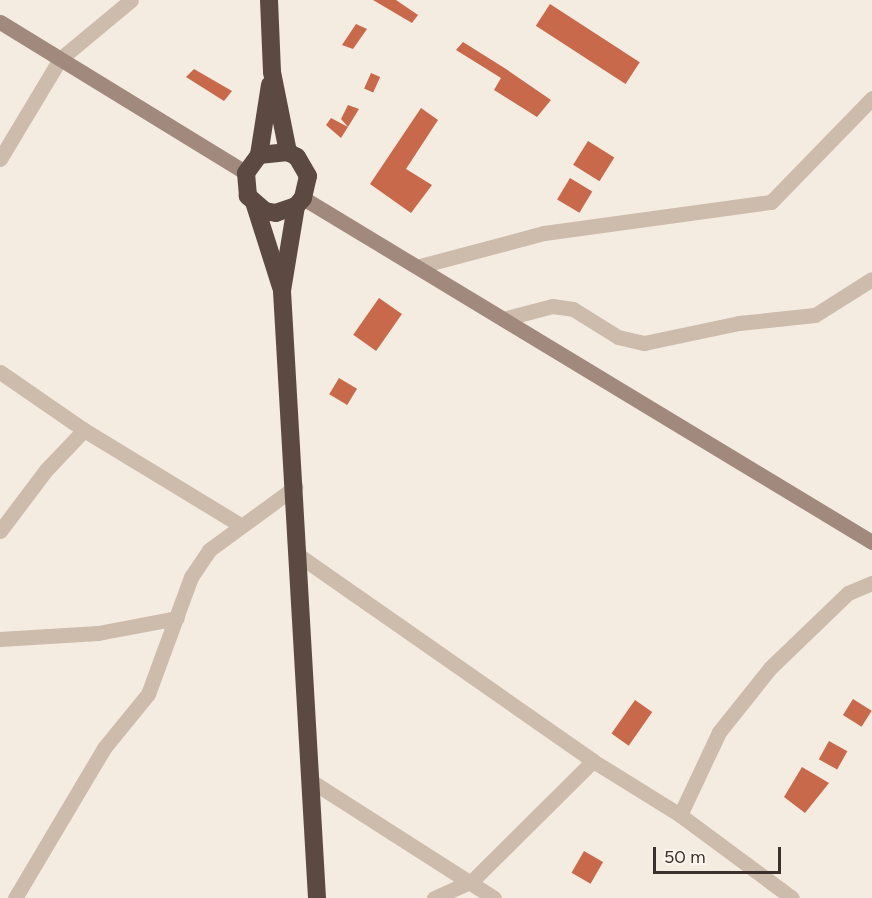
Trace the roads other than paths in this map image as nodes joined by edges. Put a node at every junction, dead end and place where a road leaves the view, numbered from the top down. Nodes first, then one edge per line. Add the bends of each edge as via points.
1 (131, 0) edge
2 (269, 0) edge
3 (0, 22) edge
4 (60, 59) junction
5 (272, 72) junction
6 (872, 98) edge
7 (288, 152) junction
8 (259, 154) junction
9 (0, 159) edge
10 (246, 173) junction
11 (300, 202) junction
12 (255, 205) junction
13 (420, 266) junction
14 (872, 279) edge
15 (282, 291) junction
16 (507, 318) junction
17 (0, 372) edge
18 (84, 430) junction
19 (295, 487) junction
20 (240, 525) junction
21 (0, 531) edge
22 (872, 542) edge
23 (301, 557) junction
24 (872, 583) edge
25 (177, 618) junction
26 (0, 639) edge
27 (592, 761) junction
28 (311, 781) junction
29 (680, 816) junction
30 (472, 881) junction
31 (780, 893) edge
32 (15, 898) edge
33 (317, 898) edge
34 (434, 898) edge
35 (494, 898) edge
36 (792, 898) edge

1 - 4 street
2 - 5 highway
3 - 4 main road
4 - 9 street
4 - 10 main road
5 - 7 highway
5 - 8 highway
6 - 13 street via 771,202 544,233
7 - 8 highway
7 - 11 highway via 304,166 308,176
8 - 10 highway
10 - 12 highway via 245,185
11 - 12 highway via 276,213
11 - 13 main road
11 - 15 highway
12 - 15 highway
13 - 16 main road
14 - 16 street via 815,315 748,322 644,343 618,337 573,309 552,306
15 - 19 highway
16 - 22 main road
17 - 18 street
18 - 20 street
18 - 21 street via 46,470
19 - 20 street
19 - 23 highway
20 - 25 street via 209,550 191,577
23 - 27 street
23 - 28 highway
24 - 29 street via 848,593 770,668 719,732
25 - 26 street via 98,633
25 - 32 street via 148,694 104,748
27 - 29 street
27 - 30 street
28 - 30 street
28 - 33 highway
29 - 31 street
30 - 34 street
30 - 35 street
31 - 36 street

